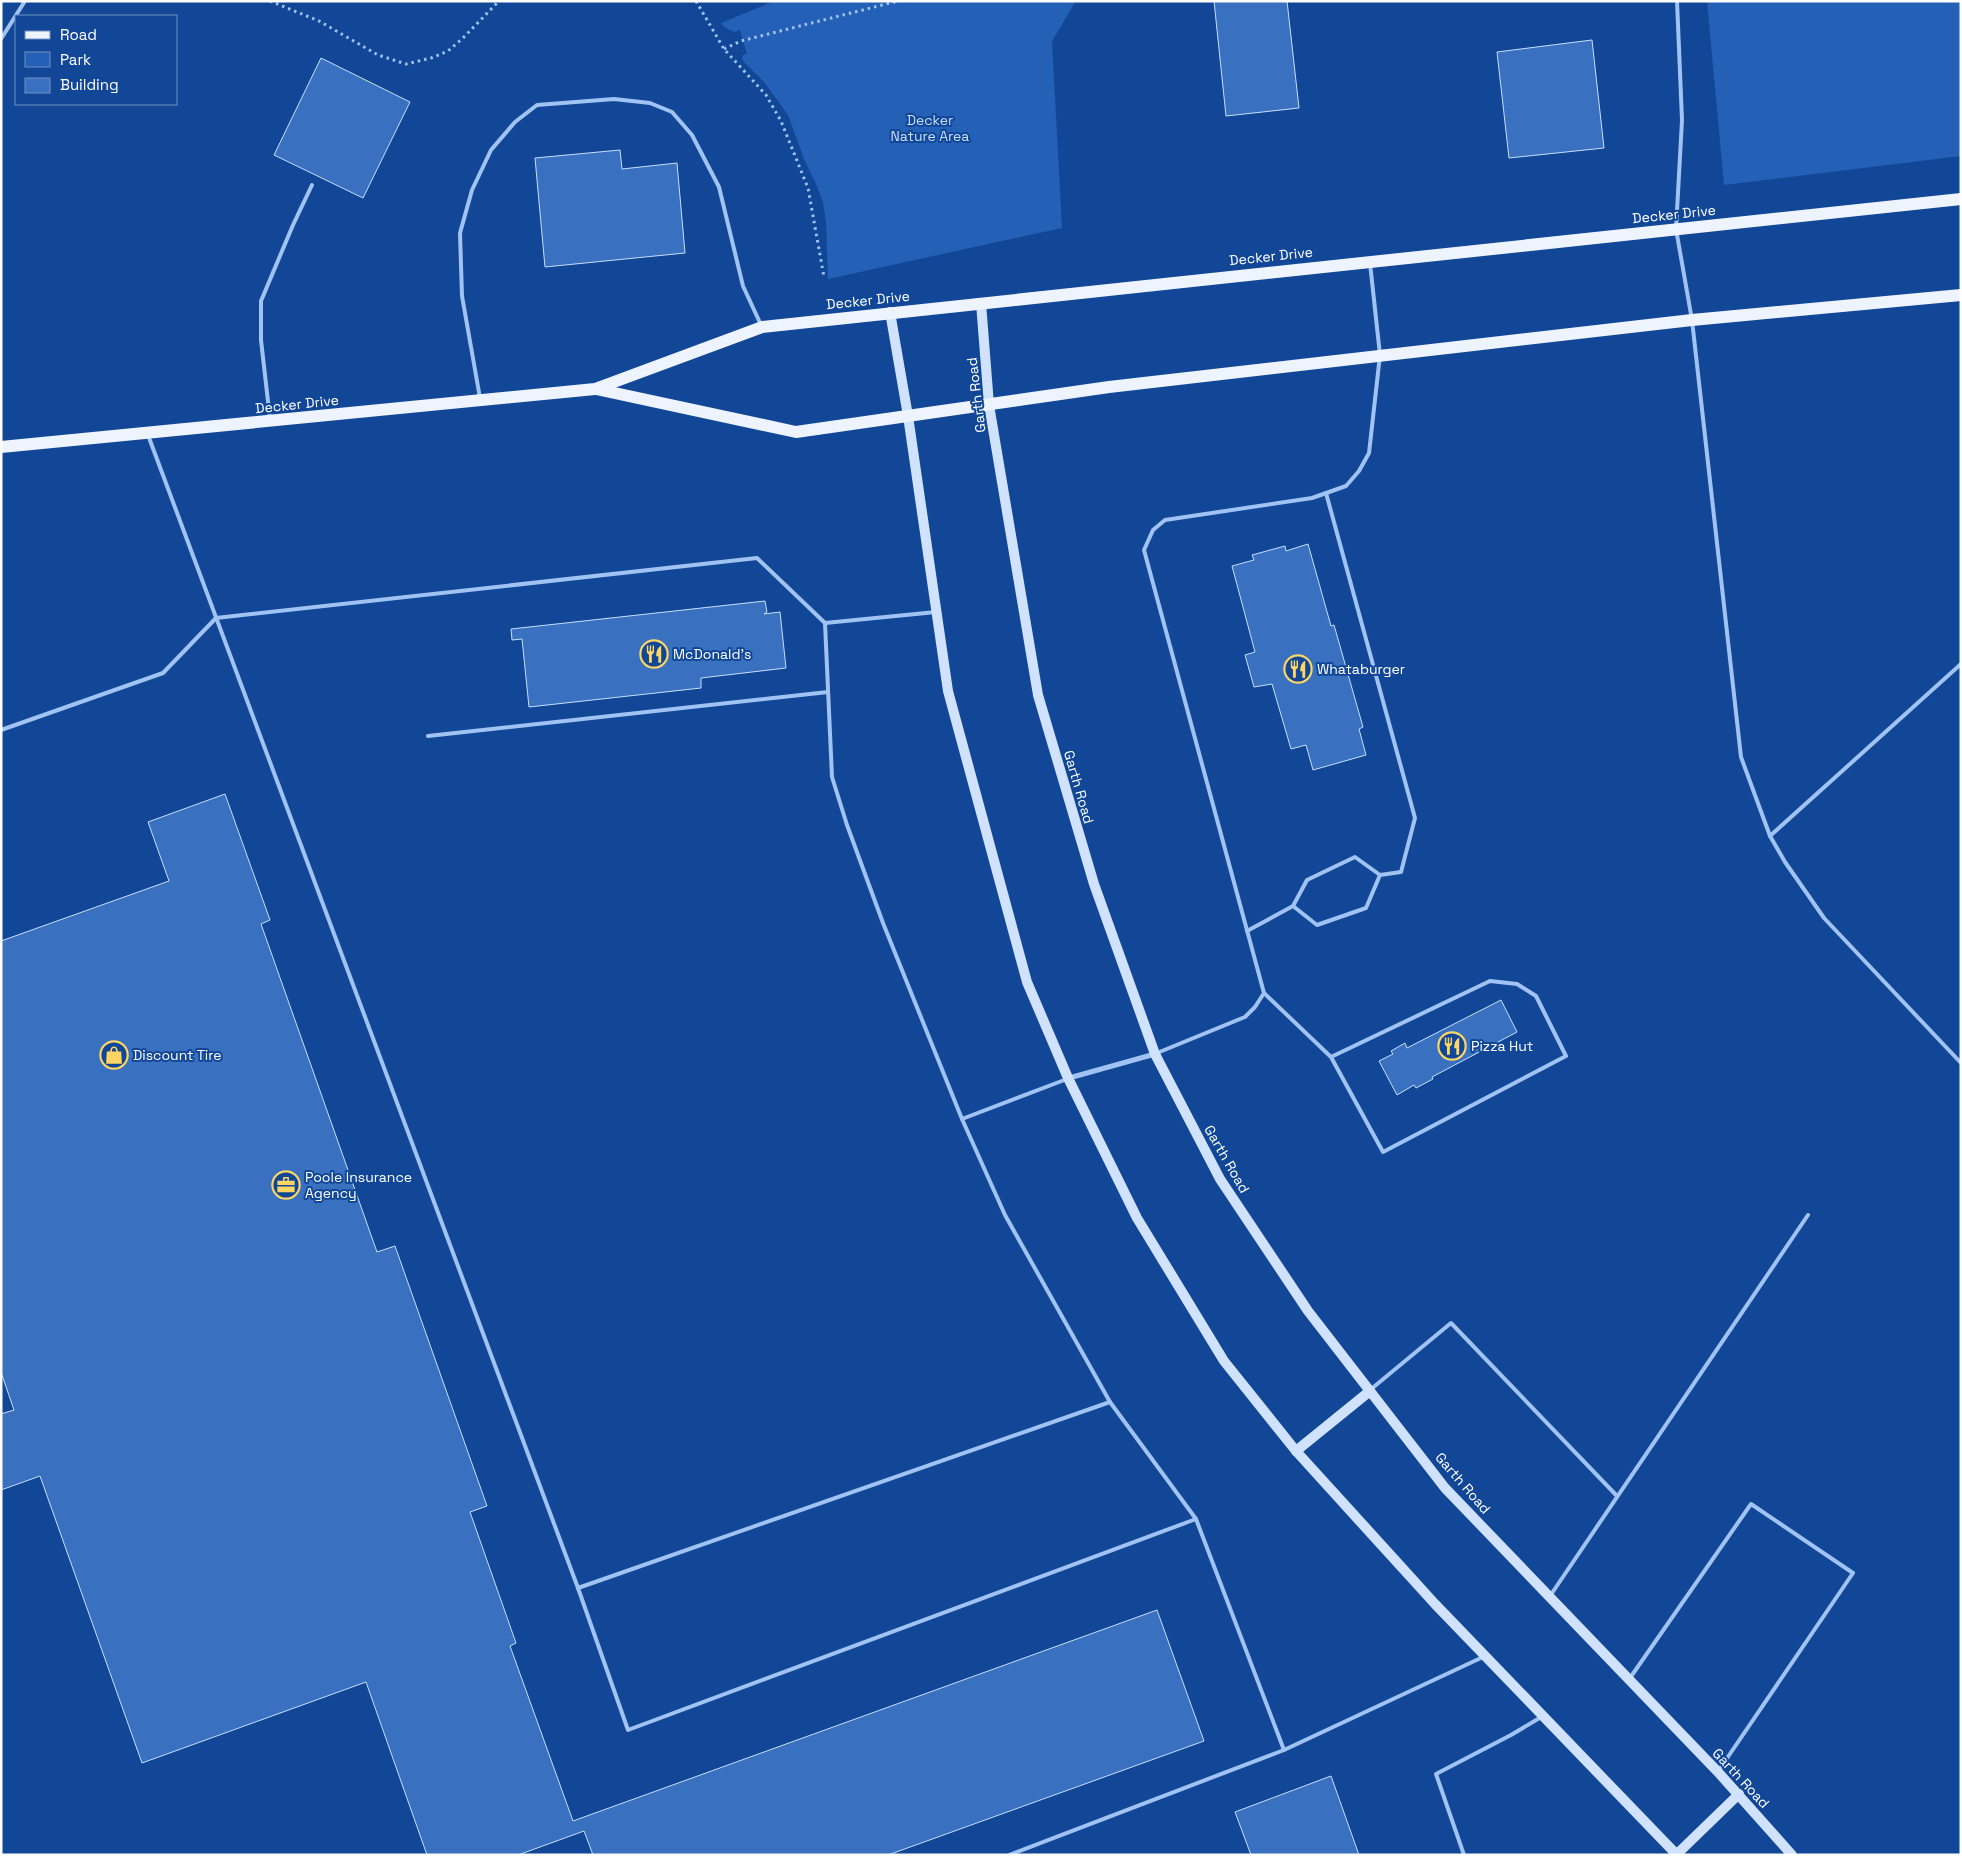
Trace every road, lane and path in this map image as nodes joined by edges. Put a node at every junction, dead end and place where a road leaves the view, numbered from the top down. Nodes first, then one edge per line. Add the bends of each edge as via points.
1 (25, 1) edge
2 (270, 1) edge
3 (499, 1) edge
4 (696, 1) edge
5 (898, 1) edge
6 (1677, 1) edge
7 (16, 15) edge
8 (15, 17) edge
9 (1, 39) edge
10 (724, 49) junction
11 (312, 185) dead end
12 (1961, 199) edge
13 (1676, 229) junction
14 (1370, 261) junction
15 (824, 277) dead end
16 (1961, 295) edge
17 (981, 302) junction
18 (890, 312) junction
19 (1692, 320) junction
20 (762, 327) junction
21 (1380, 355) junction
22 (595, 389) junction
23 (481, 400) junction
24 (989, 405) junction
25 (908, 416) junction
26 (270, 421) junction
27 (147, 433) junction
28 (1, 447) edge
29 (1326, 493) junction
30 (936, 612) junction
31 (216, 618) junction
32 (825, 623) junction
33 (1961, 664) edge
34 (828, 692) junction
35 (1, 730) edge
36 (428, 736) dead end
37 (1770, 836) junction
38 (1380, 876) junction
39 (1293, 906) junction
40 (1247, 931) junction
41 (1264, 993) junction
42 (1155, 1054) junction
43 (1331, 1057) junction
44 (1961, 1063) edge
45 (1068, 1078) junction
46 (962, 1119) junction
47 (1808, 1215) dead end
48 (1370, 1391) junction
49 (1110, 1402) junction
50 (1296, 1451) junction
51 (1617, 1496) junction
52 (1196, 1519) junction
53 (578, 1588) junction
54 (1550, 1596) junction
55 (1485, 1656) junction
56 (1629, 1680) junction
57 (1543, 1716) junction
58 (1284, 1750) junction
59 (1718, 1772) junction
60 (1739, 1794) junction
61 (1009, 1855) edge
62 (1464, 1855) edge
63 (1677, 1855) edge
64 (1792, 1855) edge

1 - 7 lane
2 - 3 path via 319,21 378,55 406,64 448,51
4 - 10 path
5 - 10 path via 741,41
6 - 13 lane via 1682,120
8 - 9 lane
10 - 15 path via 766,95 781,122 808,188
11 - 26 lane via 261,301 261,340
12 - 13 main road, Decker Drive
13 - 14 main road, Decker Drive
13 - 19 lane
14 - 17 main road, Decker Drive
14 - 21 lane
16 - 19 main road, Decker Drive
17 - 18 main road, Decker Drive
17 - 24 main road, Garth Road
18 - 20 main road, Decker Drive
18 - 25 main road
19 - 21 main road, Decker Drive
19 - 37 lane via 1741,757
20 - 22 main road, Decker Drive
20 - 23 lane via 743,286 719,187 692,135 672,112 650,103 614,99 537,105 490,150 472,190 460,233 462,296
21 - 24 main road, Decker Drive via 1109,387
21 - 29 lane via 1369,453 1346,486
22 - 23 main road, Decker Drive
22 - 25 main road, Decker Drive via 796,432
23 - 26 main road, Decker Drive
24 - 25 main road, Decker Drive
24 - 42 main road, Garth Road via 1038,695 1094,884
25 - 30 main road
26 - 27 main road, Decker Drive
27 - 28 main road, Decker Drive
27 - 31 lane
29 - 38 lane via 1415,818 1401,872
29 - 40 lane via 1312,498 1165,520 1153,530 1144,550
30 - 32 lane
30 - 45 main road via 948,691 1027,982
31 - 32 lane via 757,558
31 - 35 lane via 164,673
31 - 53 lane
32 - 34 lane
33 - 37 lane
34 - 36 lane
34 - 46 lane via 832,777 847,825
37 - 44 lane via 1824,918
38 - 39 lane via 1356,857 1307,880
38 - 39 lane via 1366,908 1317,925
39 - 40 lane
40 - 41 lane
41 - 42 lane via 1245,1017
41 - 43 lane
42 - 45 street
42 - 48 main road, Garth Road via 1220,1179 1308,1311
43 - 43 lane via 1383,1152 1566,1056 1536,996 1516,984 1490,981
45 - 46 lane
45 - 50 main road via 1137,1218 1213,1344
46 - 49 lane via 1005,1215
47 - 51 lane
48 - 50 main road
48 - 51 lane via 1451,1323
48 - 54 main road, Garth Road via 1445,1488
49 - 52 lane
49 - 53 lane
50 - 55 main road
51 - 54 lane
52 - 53 lane via 628,1730
52 - 58 lane
54 - 56 main road, Garth Road
55 - 57 main road
55 - 58 lane
56 - 59 main road, Garth Road
56 - 59 lane via 1751,1504 1853,1573
57 - 62 lane via 1436,1774
57 - 63 main road
58 - 61 lane
59 - 60 main road, Garth Road
60 - 63 main road
60 - 64 main road, Garth Road

